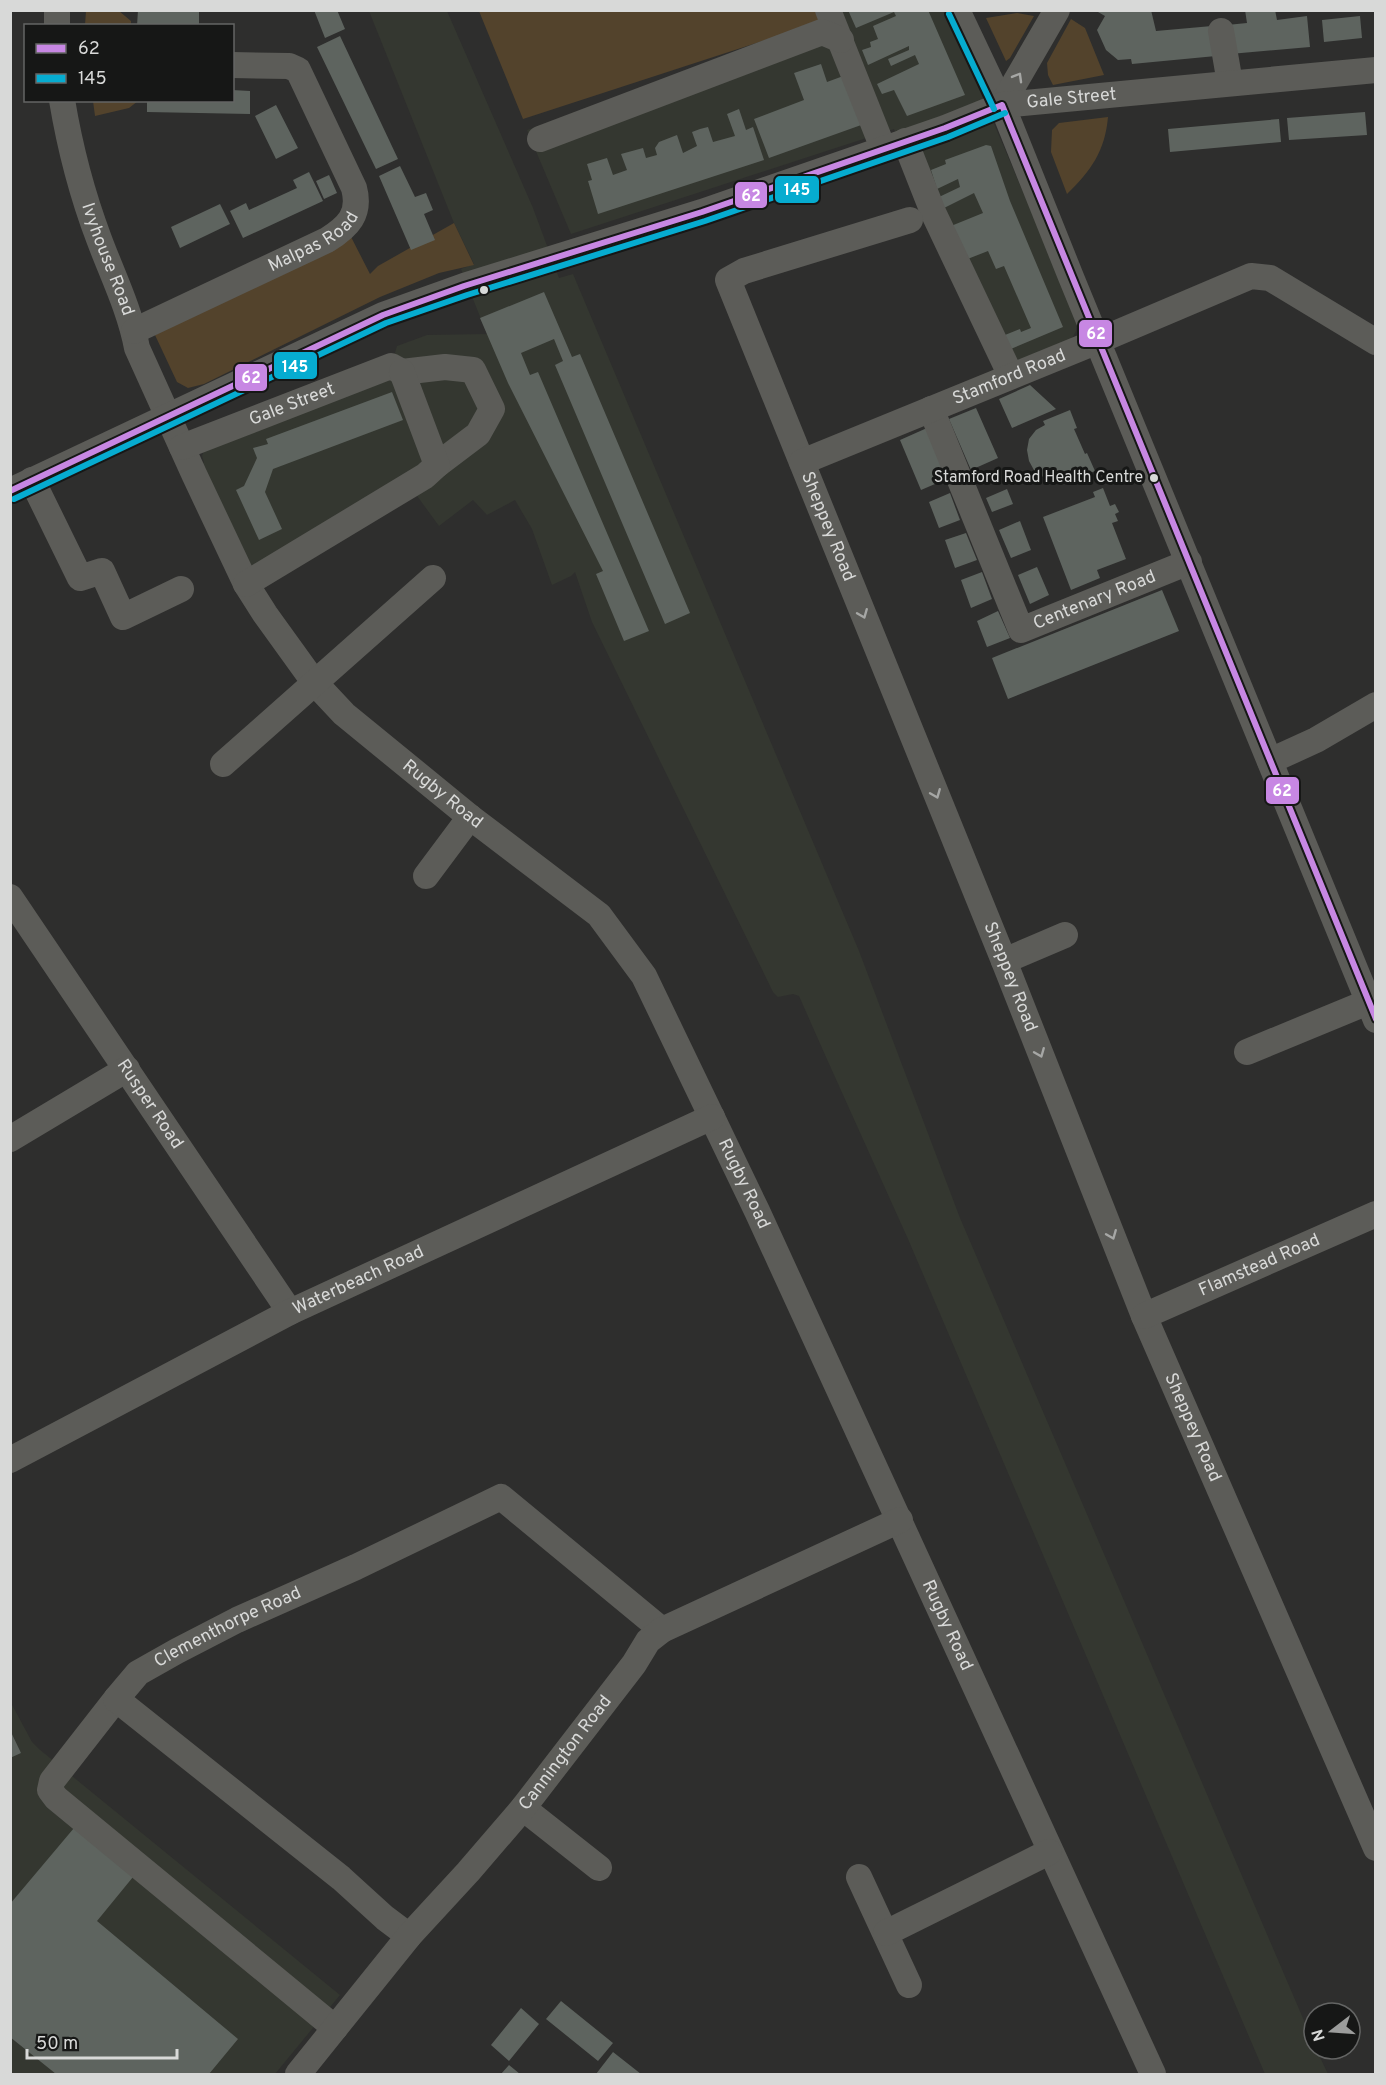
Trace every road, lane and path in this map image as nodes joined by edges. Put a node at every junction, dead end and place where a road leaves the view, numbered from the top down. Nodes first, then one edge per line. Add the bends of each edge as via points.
1 (957, 10) edge
2 (1057, 10) edge
3 (826, 23) edge
4 (1221, 31) dead end
5 (234, 65) edge
6 (1376, 70) edge
7 (1230, 83) junction
8 (62, 102) edge
9 (1002, 105) junction
10 (540, 139) dead end
11 (894, 145) junction
12 (909, 220) dead end
13 (134, 331) junction
14 (1098, 341) junction
15 (1376, 342) edge
16 (402, 372) junction
17 (1011, 376) junction
18 (931, 409) junction
19 (169, 415) junction
20 (182, 447) junction
21 (802, 462) junction
22 (437, 465) junction
23 (22, 485) edge
24 (1189, 562) junction
25 (433, 578) dead end
26 (246, 584) junction
27 (181, 590) dead end
28 (314, 682) junction
29 (1376, 705) edge
30 (1270, 761) junction
31 (224, 764) dead end
32 (470, 817) junction
33 (426, 876) dead end
34 (10, 897) edge
35 (1065, 935) dead end
36 (1004, 961) junction
37 (1372, 1011) edge
38 (1247, 1052) dead end
39 (127, 1069) junction
40 (712, 1117) junction
41 (10, 1139) edge
42 (1376, 1214) edge
43 (290, 1312) junction
44 (1144, 1316) junction
45 (10, 1460) edge
46 (900, 1520) junction
47 (662, 1630) junction
48 (116, 1699) junction
49 (523, 1808) junction
50 (1376, 1848) edge
51 (1049, 1852) junction
52 (599, 1868) dead end
53 (859, 1877) dead end
54 (886, 1933) junction
55 (409, 1936) junction
56 (909, 1985) dead end
57 (335, 2028) junction
58 (298, 2074) edge
59 (1153, 2074) edge

1 - 9 street
9 -> 2 street
3 - 10 street
3 - 11 street
4 - 7 street
5 - 13 street, Malpas Road via 290,66 298,70 354,188 357,204 343,230 327,240
6 - 7 street, Gale Street
7 - 9 street, Gale Street
8 - 13 street, Ivyhouse Road via 77,173
9 - 11 street, Gale Street
9 - 14 street
11 - 17 street via 933,212
11 - 19 street, Gale Street via 383,315
12 - 21 street, Sheppey Road via 744,271 728,280
13 - 19 street, Ivyhouse Road via 137,348
14 - 15 street, Stamford Road via 1251,276 1270,278
14 - 17 street, Stamford Road
14 - 24 street
16 - 20 street, Gale Street via 391,366
16 - 22 street
16 - 22 street, Gale Street via 445,367 473,370 492,409 478,434
17 - 18 street, Stamford Road
18 - 21 street, Stamford Road
18 - 24 street, Centenary Road via 1021,630
19 - 20 street, Rugby Road
19 - 23 street, Gale Street
20 - 26 street, Rugby Road
21 -> 36 street, Sheppey Road
22 - 26 street
23 - 27 street via 80,578 102,571 123,617
24 - 30 street
25 - 28 street
26 - 28 street, Rugby Road
28 - 31 street
28 - 32 street, Rugby Road via 344,714
29 - 30 street
30 - 37 street
32 - 33 street
32 - 40 street, Rugby Road via 599,915 645,976
34 - 39 street, Rusper Road
35 - 36 street
36 -> 44 street, Sheppey Road
37 - 38 street
39 - 41 street
39 - 43 street, Rusper Road
40 - 43 street, Waterbeach Road
40 - 46 street, Rugby Road
42 - 44 street, Flamstead Road
43 - 45 street, Waterbeach Road
44 - 50 street, Sheppey Road
46 - 47 street, Cannington Road
46 - 51 street, Rugby Road
47 - 48 street, Clementhorpe Road via 501,1497 177,1651 138,1673
47 - 49 street, Cannington Road via 648,1641
48 - 55 street
48 - 57 street via 52,1781 50,1790
49 - 52 street
49 - 55 street, Cannington Road
51 - 54 street
51 - 59 street, Rugby Road
53 - 54 street
54 - 56 street
55 - 57 street, Cannington Road
57 - 58 street, Cannington Road

